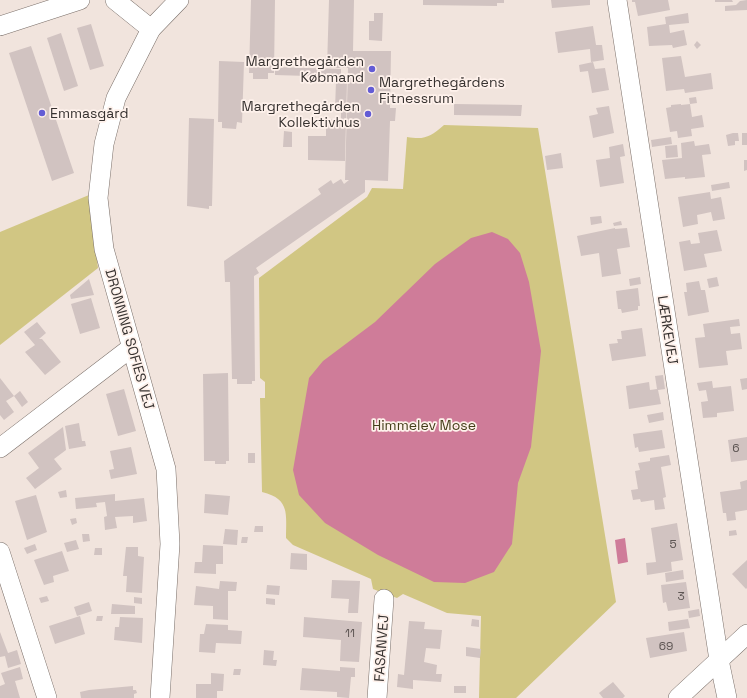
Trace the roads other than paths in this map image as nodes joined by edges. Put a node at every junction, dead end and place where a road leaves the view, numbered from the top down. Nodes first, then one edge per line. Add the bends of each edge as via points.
1 (80, 0) edge
2 (116, 0) edge
3 (179, 0) edge
4 (617, 0) edge
5 (0, 26) edge
6 (151, 29) junction
7 (132, 347) junction
8 (0, 448) edge
9 (0, 552) edge
10 (384, 599) dead end
11 (747, 634) edge
12 (719, 660) junction
13 (47, 698) edge
14 (160, 698) edge
15 (377, 698) edge
16 (678, 698) edge
17 (727, 698) edge

1 - 5 street
2 - 6 street
3 - 6 street, DRONNING SOFIES VEJ
4 - 12 street, LÆRKEVEJ
6 - 7 street, DRONNING SOFIES VEJ via 116,98 104,144 98,198 104,249
7 - 8 street
7 - 14 street, DRONNING SOFIES VEJ via 166,469 170,544
9 - 13 street
10 - 15 street, FASANVEJ
11 - 12 street
12 - 16 street
12 - 17 street, LÆRKEVEJ

